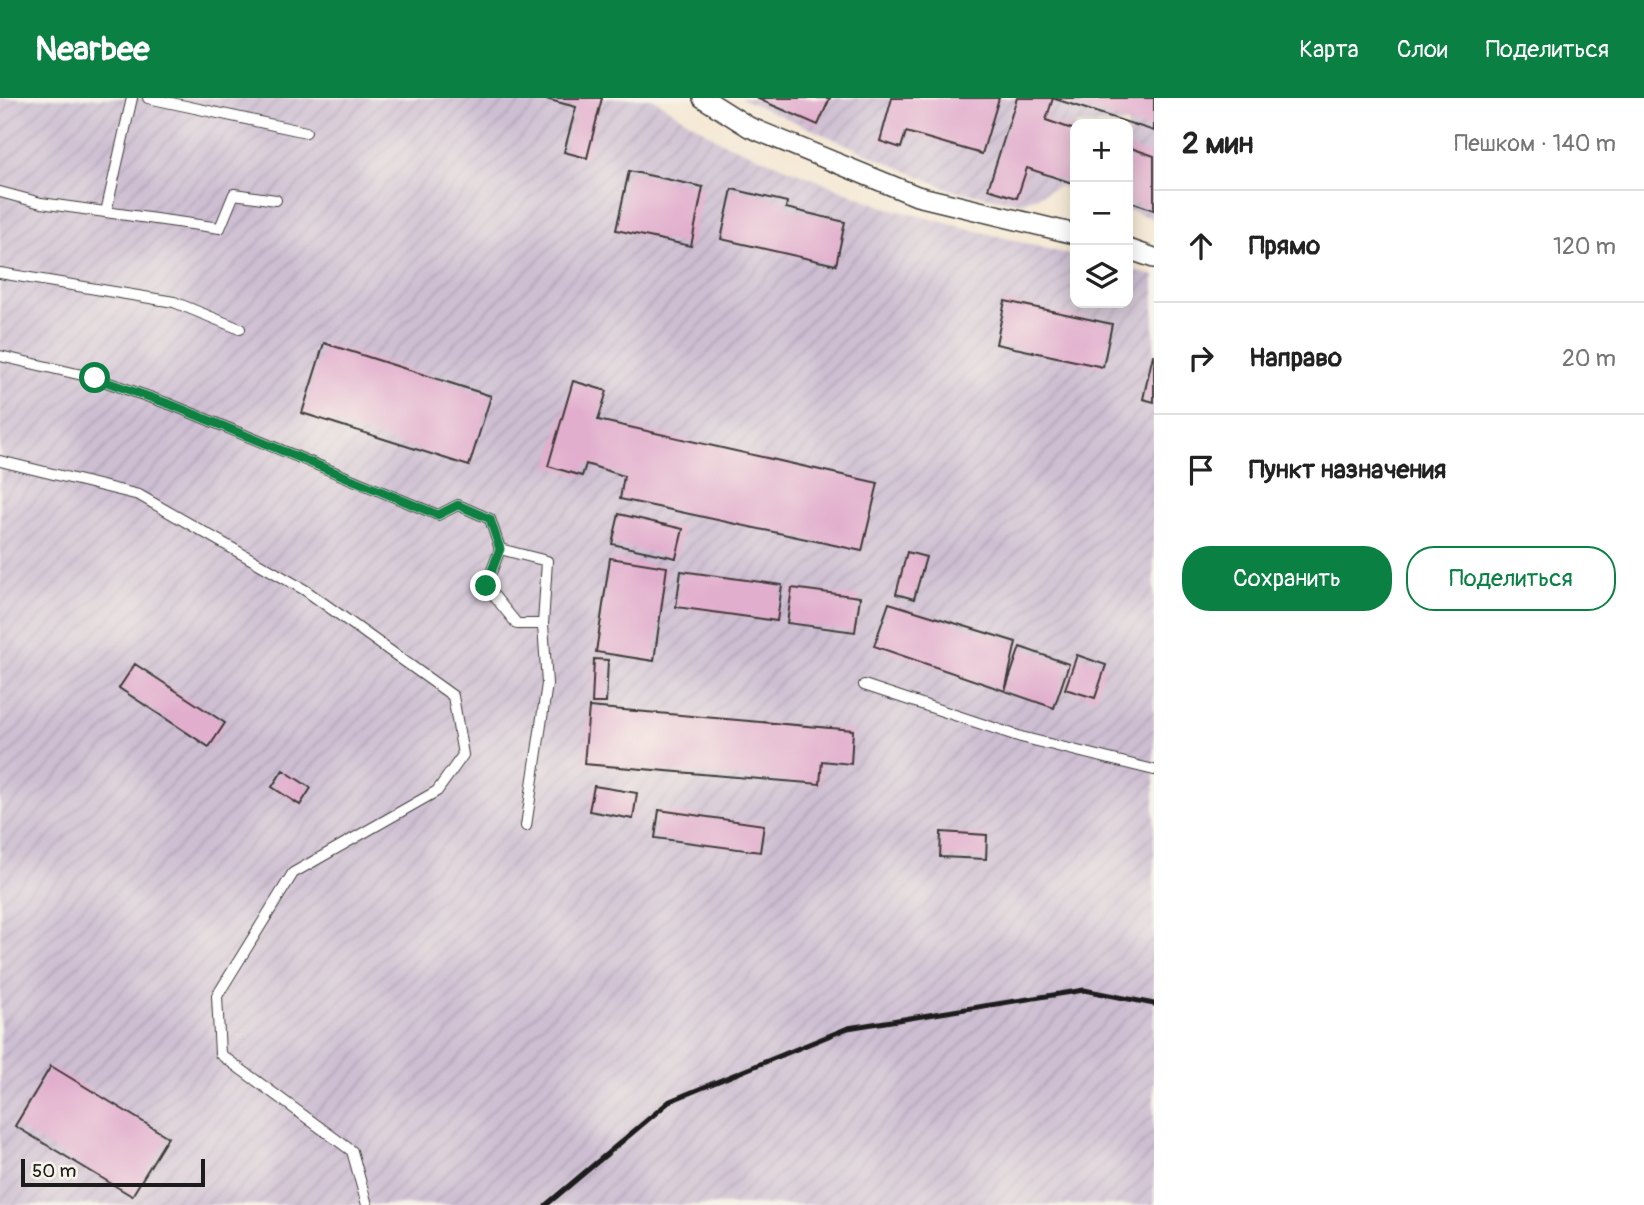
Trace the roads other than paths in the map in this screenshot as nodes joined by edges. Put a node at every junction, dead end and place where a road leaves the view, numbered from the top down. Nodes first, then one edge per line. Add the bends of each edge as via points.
1 (132, 98) edge
2 (148, 98) edge
3 (703, 98) edge
4 (306, 132) dead end
5 (0, 191) edge
6 (276, 200) dead end
7 (106, 212) junction
8 (1070, 233) edge
9 (1133, 251) edge
10 (1154, 258) edge
11 (0, 273) edge
12 (240, 329) dead end
13 (0, 356) edge
14 (0, 461) edge
15 (500, 549) junction
16 (543, 624) junction
17 (864, 685) dead end
18 (1154, 770) edge
19 (526, 826) dead end
20 (367, 1205) edge

1 - 7 lane
2 - 4 lane
3 - 8 street via 749,127 917,196
5 - 7 lane via 41,203
6 - 7 lane via 234,194 220,228
9 - 10 street
11 - 12 lane via 174,302
13 - 15 lane via 95,378 172,405 438,515 458,505 490,519
14 - 20 lane via 139,495 305,590 453,696 463,755 437,791 293,873 217,996 219,1054 352,1151
15 - 16 lane via 547,561
15 - 16 lane via 486,586 517,624
16 - 19 lane via 547,684
17 - 18 lane via 1021,737

